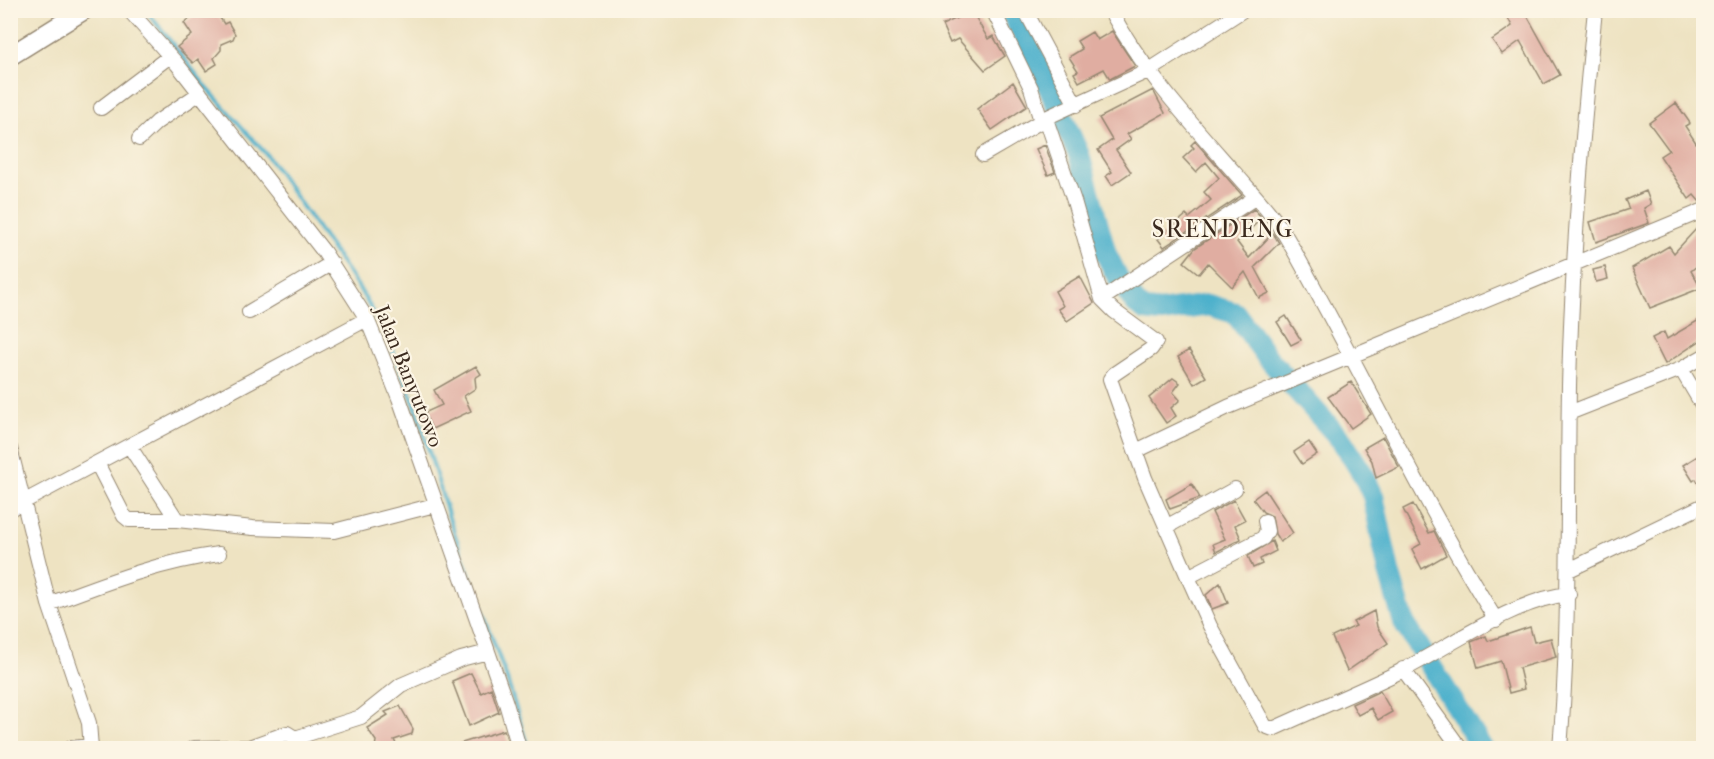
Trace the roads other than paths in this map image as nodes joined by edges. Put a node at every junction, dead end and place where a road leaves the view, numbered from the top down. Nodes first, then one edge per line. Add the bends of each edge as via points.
1 (84, 10) edge
2 (129, 10) edge
3 (993, 10) edge
4 (1025, 10) edge
5 (1110, 10) edge
6 (1243, 10) edge
7 (1595, 10) edge
8 (10, 56) edge
9 (170, 56) junction
10 (1148, 71) junction
11 (200, 93) junction
12 (1072, 107) junction
13 (101, 108) dead end
14 (1046, 119) junction
15 (139, 139) dead end
16 (983, 155) dead end
17 (1256, 197) junction
18 (1702, 211) edge
19 (1576, 262) junction
20 (332, 263) junction
21 (1106, 297) junction
22 (249, 312) dead end
23 (367, 319) junction
24 (1351, 356) junction
25 (1704, 356) edge
26 (1681, 369) junction
27 (1704, 408) edge
28 (1569, 413) junction
29 (130, 447) junction
30 (10, 448) edge
31 (1136, 451) junction
32 (98, 465) junction
33 (1235, 489) dead end
34 (19, 505) edge
35 (435, 505) junction
36 (1704, 505) edge
37 (177, 520) junction
38 (1265, 521) dead end
39 (1166, 526) junction
40 (219, 554) dead end
41 (1571, 568) junction
42 (1188, 577) junction
43 (1565, 595) junction
44 (49, 604) junction
45 (1496, 620) junction
46 (488, 651) junction
47 (1407, 667) junction
48 (89, 747) edge
49 (71, 748) edge
50 (194, 748) edge
51 (519, 748) edge
52 (1460, 748) edge
53 (1560, 748) edge

1 - 8 street
2 - 9 street, Jalan Banyutowo
3 - 14 street
4 - 12 street
5 - 10 street via 1130,48
6 - 10 street
7 - 19 street via 1576,220
9 - 11 street, Jalan Banyutowo
9 - 13 street
10 - 12 street
10 - 17 street
11 - 15 street
11 - 20 street, Jalan Banyutowo
12 - 14 street
14 - 16 street
14 - 21 street
17 - 21 street
17 - 24 street via 1289,240
18 - 19 street
19 - 24 street
19 - 28 street
20 - 22 street
20 - 23 street, Jalan Banyutowo
21 - 31 street via 1114,311 1156,342 1110,379
23 - 29 street
23 - 35 street, Jalan Banyutowo
24 - 31 street via 1228,407
24 - 45 street via 1436,519
25 - 26 street
26 - 27 street
26 - 28 street
28 - 41 street
29 - 32 street
29 - 37 street
30 - 34 street
31 - 39 street
32 - 34 street
32 - 37 street via 126,518
33 - 39 street
34 - 44 street
35 - 37 street via 334,531
35 - 46 street, Jalan Banyutowo
36 - 41 street
38 - 42 street via 1267,531 1263,538
39 - 42 street
40 - 44 street via 141,570
41 - 43 street
42 - 47 street via 1210,626 1269,729
43 - 45 street via 1547,598
43 - 53 street
44 - 48 street via 89,723
45 - 47 street
46 - 50 street via 415,678 361,717 332,727 295,738 287,733 249,747
46 - 51 street, Jalan Banyutowo
47 - 52 street
48 - 49 street

